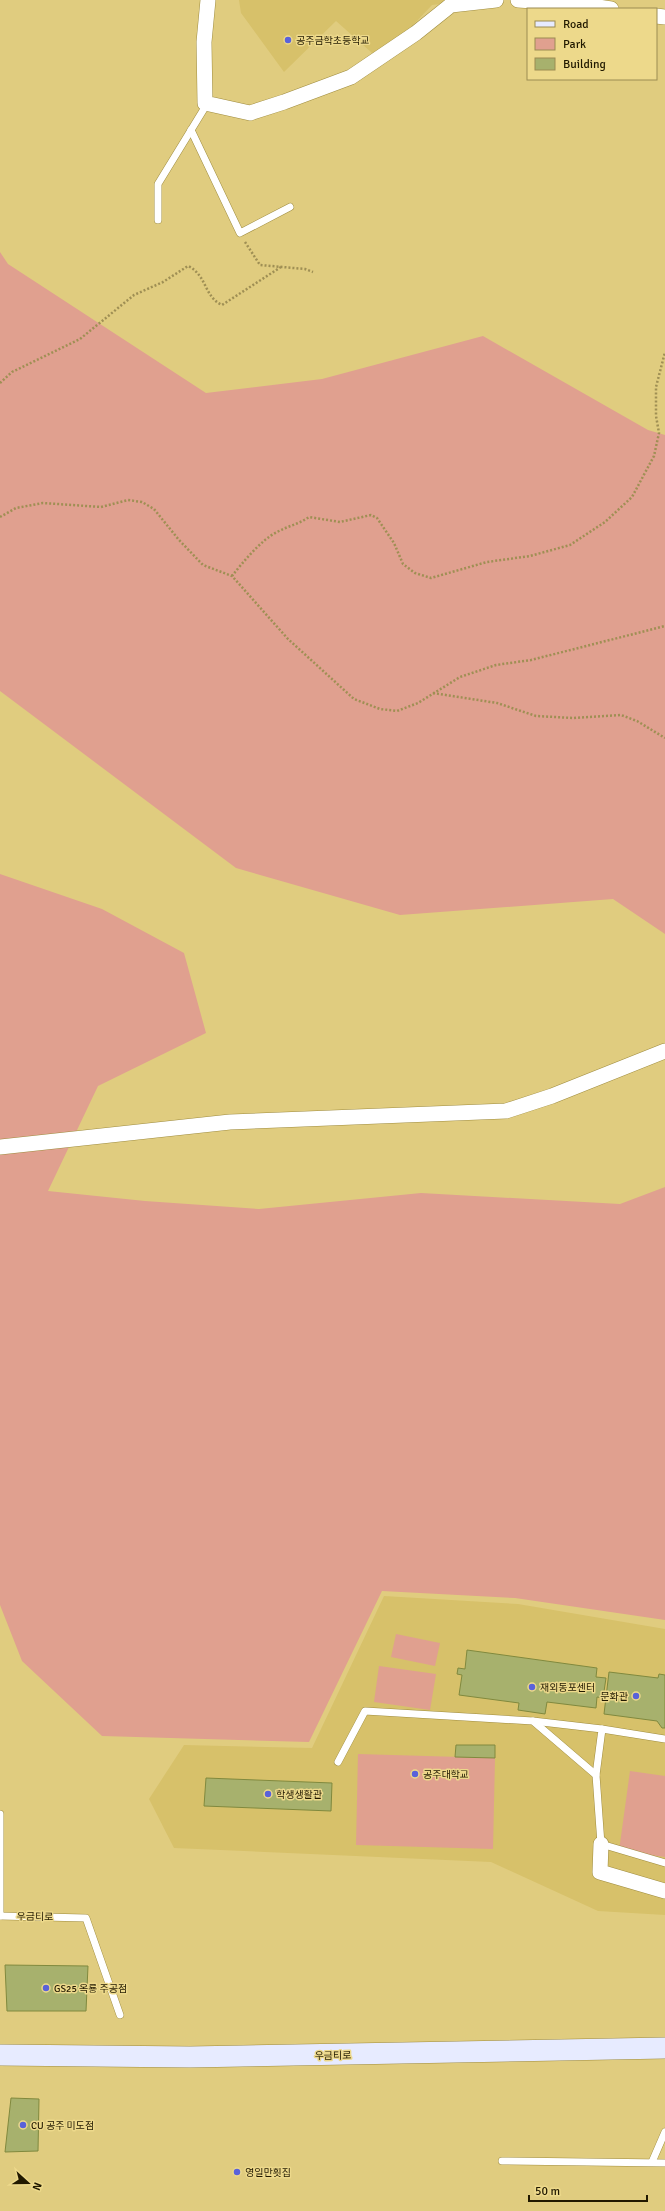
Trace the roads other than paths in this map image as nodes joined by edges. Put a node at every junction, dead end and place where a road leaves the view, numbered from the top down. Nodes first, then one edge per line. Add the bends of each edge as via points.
1 (208, 0) edge
2 (496, 0) edge
3 (518, 0) edge
4 (605, 8) edge
5 (207, 104) junction
6 (191, 130) junction
7 (290, 207) dead end
8 (158, 220) dead end
9 (665, 1052) edge
10 (0, 1147) edge
11 (533, 1721) junction
12 (602, 1729) junction
13 (665, 1739) edge
14 (338, 1762) dead end
15 (596, 1775) junction
16 (0, 1814) edge
17 (601, 1844) junction
18 (665, 1863) edge
19 (665, 1891) edge
20 (0, 1916) edge
21 (120, 2015) dead end
22 (665, 2048) edge
23 (0, 2055) edge
24 (665, 2132) edge
25 (502, 2161) dead end
26 (652, 2162) junction
27 (665, 2162) edge

1 - 5 street via 204,42
2 - 5 street via 451,5 416,33 351,77 284,102 250,113
3 - 4 street
5 - 6 lane
6 - 7 lane via 240,233
6 - 8 lane via 158,184
9 - 10 street via 506,1111 230,1122
11 - 12 lane
11 - 14 lane via 365,1711
11 - 15 lane
12 - 13 lane
12 - 15 lane
15 - 17 lane
16 - 20 lane, 우금티로
17 - 18 lane
17 - 19 street via 600,1872
20 - 21 lane, 우금티로 via 86,1918
22 - 23 main road, 우금티로 via 190,2058
24 - 26 lane
25 - 26 lane
26 - 27 lane

